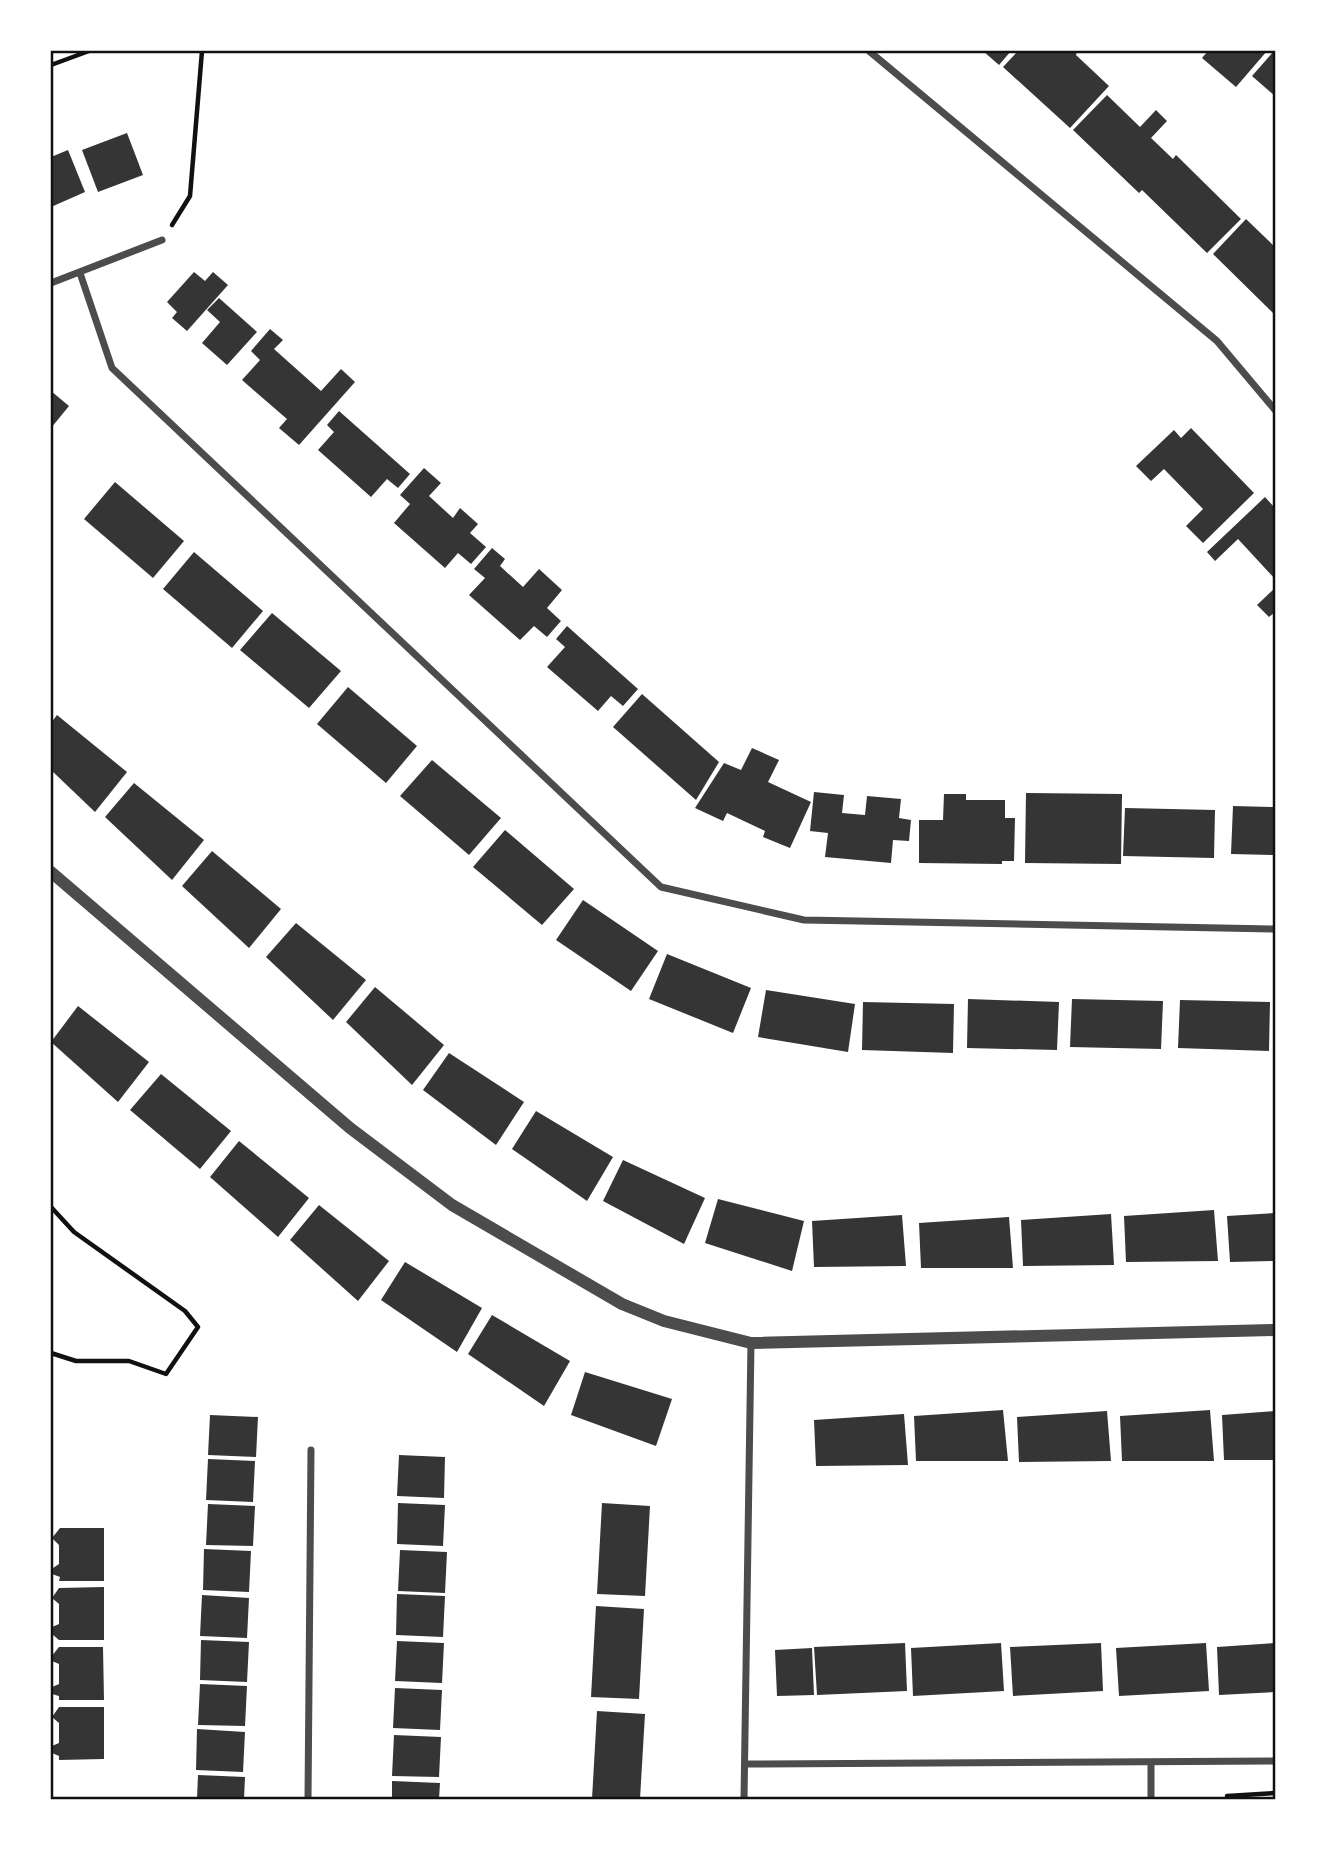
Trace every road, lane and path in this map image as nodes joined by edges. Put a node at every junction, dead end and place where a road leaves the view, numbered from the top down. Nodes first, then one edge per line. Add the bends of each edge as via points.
1 (89, 51) edge
2 (202, 51) edge
3 (869, 51) edge
4 (51, 65) edge
5 (162, 240) joint
6 (80, 273) junction
7 (51, 283) edge
8 (1275, 410) edge
9 (51, 872) edge
10 (1275, 929) edge
11 (51, 1207) edge
12 (1275, 1330) edge
13 (751, 1343) junction
14 (51, 1353) edge
15 (311, 1450) dead end
16 (1275, 1761) edge
17 (1151, 1763) junction
18 (746, 1764) junction
19 (1275, 1793) edge
20 (1227, 1796) dead end
21 (308, 1799) edge
22 (744, 1799) edge
23 (1151, 1799) edge

1 - 4 path
2 - 5 path via 190,196
3 - 8 street via 1217,341
5 - 6 street
6 - 7 street
6 - 10 street via 112,368 661,887 804,920
9 - 13 street via 350,1128 452,1205 622,1304 706,1334
11 - 14 path via 74,1232 185,1311 198,1327 166,1374 129,1361 76,1360
12 - 13 street
13 - 18 street
15 - 21 street
16 - 17 street
17 - 18 street
17 - 23 street
18 - 22 street
19 - 20 path

